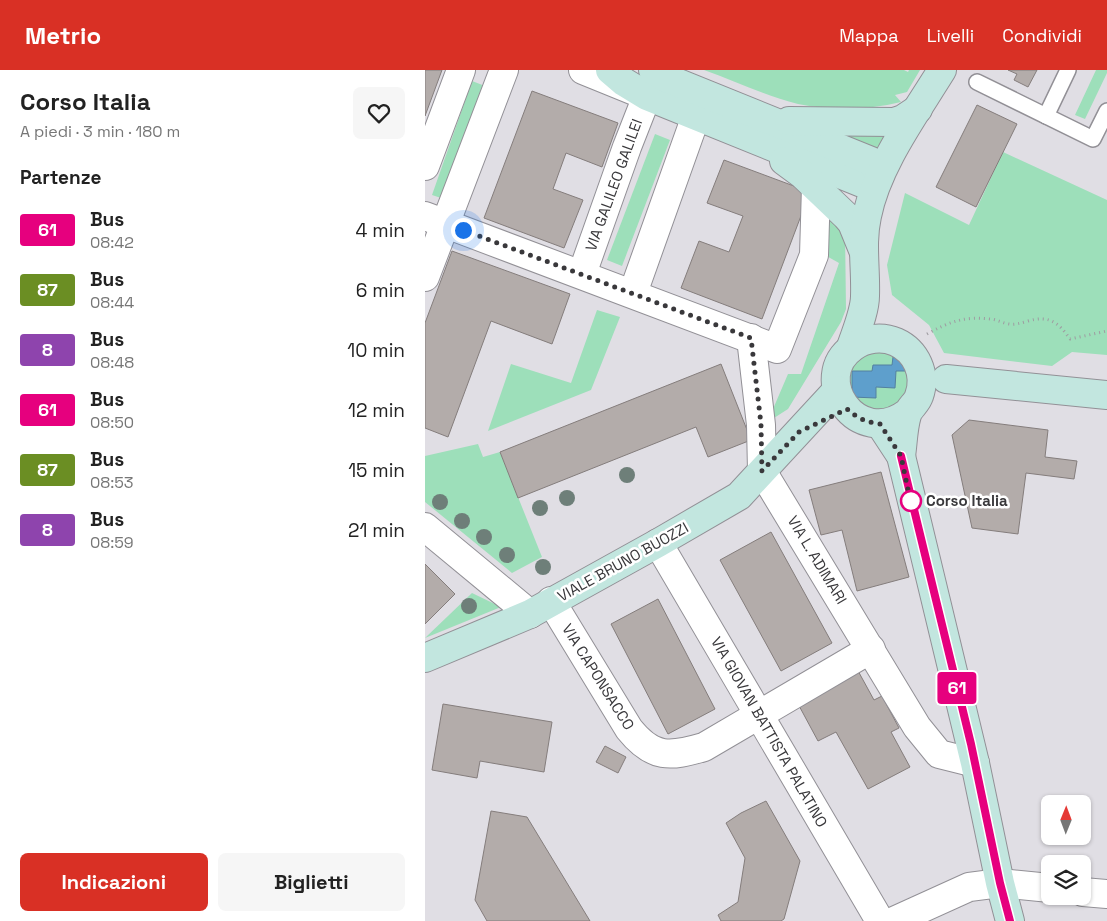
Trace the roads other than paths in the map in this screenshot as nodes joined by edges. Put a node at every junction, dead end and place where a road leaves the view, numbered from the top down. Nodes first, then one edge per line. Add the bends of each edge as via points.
1 (461, 70) edge
2 (504, 70) edge
3 (583, 70) edge
4 (610, 70) edge
5 (942, 70) edge
6 (1069, 70) edge
7 (977, 82) dead end
8 (650, 83) edge
9 (918, 109) junction
10 (1107, 111) edge
11 (696, 116) junction
12 (1046, 116) junction
13 (756, 128) junction
14 (425, 166) edge
15 (879, 177) junction
16 (816, 187) junction
17 (435, 220) edge
18 (863, 250) junction
19 (581, 274) junction
20 (425, 277) edge
21 (633, 293) junction
22 (865, 298) junction
23 (751, 338) junction
24 (890, 339) junction
25 (919, 344) junction
26 (851, 348) junction
27 (946, 379) junction
28 (1107, 395) edge
29 (842, 400) junction
30 (912, 407) junction
31 (880, 424) junction
32 (901, 456) junction
33 (762, 471) junction
34 (425, 527) edge
35 (659, 543) junction
36 (541, 608) junction
37 (871, 649) junction
38 (425, 658) edge
39 (759, 716) junction
40 (975, 763) junction
41 (1000, 883) junction
42 (1041, 887) edge
43 (1091, 893) edge
44 (1107, 894) edge
45 (880, 921) edge
46 (894, 921) edge
47 (1010, 921) edge

1 - 14 street
2 - 17 street
3 - 8 street
4 - 8 street via 624,82
5 - 9 street
6 - 12 lane
7 - 12 lane
8 - 11 street
8 - 13 street via 666,78
8 - 19 street, VIA GALILEO GALILEI
9 - 13 street via 903,119 884,122 794,122
9 - 15 street
10 - 12 lane via 1093,139
11 - 13 street
11 - 21 street
13 - 15 street via 871,161
13 - 16 street
15 - 18 street via 867,216
16 - 18 street via 852,223
16 - 23 street via 814,254 777,349
17 - 19 street
17 - 20 street
18 - 22 street
19 - 21 street
21 - 23 street
22 - 24 street
22 - 26 street
23 - 33 street via 761,424
24 - 25 street via 903,345
24 - 26 street via 863,341
25 - 27 street
25 - 30 street via 921,386
26 - 29 street via 843,356 836,378
27 - 28 street
27 - 30 street
29 - 31 street via 856,417
29 - 33 street, VIALE BRUNO BUOZZI via 799,432
30 - 31 street via 895,421
30 - 32 street
31 - 32 street
32 - 40 street
33 - 35 street, VIALE BRUNO BUOZZI via 739,496
33 - 37 street, VIA L. ADIMARI
34 - 36 street, VIA CAPONSACCO
35 - 36 street, VIALE BRUNO BUOZZI
35 - 39 street, VIA GIOVAN BATTISTA PALATINO
36 - 38 street, VIALE BRUNO BUOZZI
36 - 39 street, VIA CAPONSACCO via 629,729 649,749 663,754 679,754 704,747
37 - 39 street
37 - 40 street, VIA L. ADIMARI via 917,727 939,754
39 - 45 street, VIA GIOVAN BATTISTA PALATINO
40 - 41 street
41 - 42 street
41 - 46 street via 969,887
41 - 47 street
43 - 44 street

